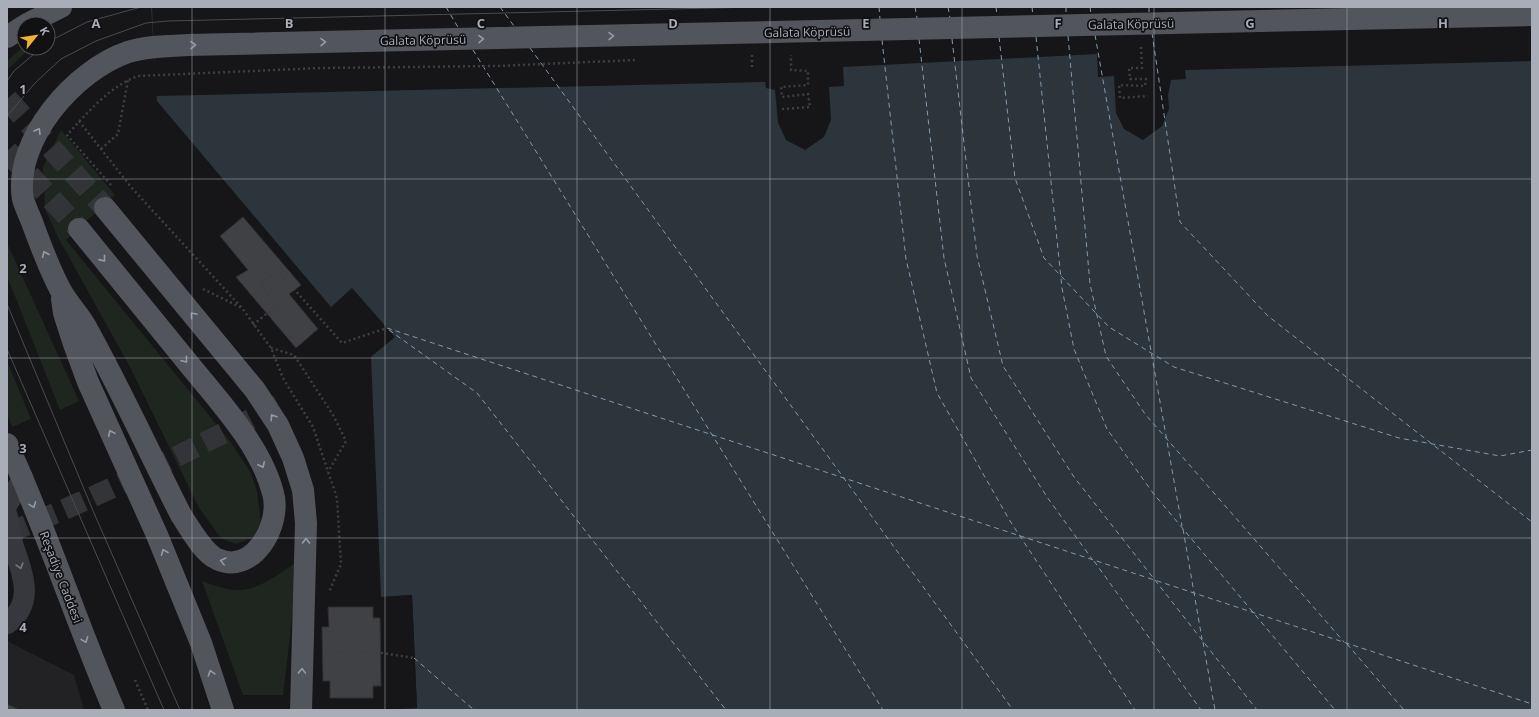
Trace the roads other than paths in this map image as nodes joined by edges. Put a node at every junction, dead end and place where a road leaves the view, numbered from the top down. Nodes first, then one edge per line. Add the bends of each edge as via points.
1 (61, 7) edge
2 (1532, 15) edge
3 (43, 16) edge
4 (16, 31) edge
5 (7, 37) edge
6 (105, 208) tunnel mouth
7 (79, 229) tunnel mouth
8 (61, 290) junction
9 (7, 444) edge
10 (23, 478) junction
11 (7, 505) edge
12 (7, 515) edge
13 (7, 624) edge
14 (114, 710) edge
15 (223, 710) edge
16 (300, 710) edge

1 - 3 main road
8 -> 2 main road, Galata Köprüsü via 23,199 23,179 34,138 62,98 84,76 128,52 154,47
4 - 5 main road
16 -> 6 main road via 306,523 303,490 293,458 278,425 255,390
7 -> 8 main road via 253,446 274,494 275,517 269,535 260,547 231,563 216,559 200,544 181,515 86,326
15 -> 8 main road via 201,643 160,542 74,344 64,313
9 - 10 main road, Reşadiye Caddesi
10 - 11 street
10 -> 14 main road, Reşadiye Caddesi
12 -> 13 street via 25,586 23,603 12,621

